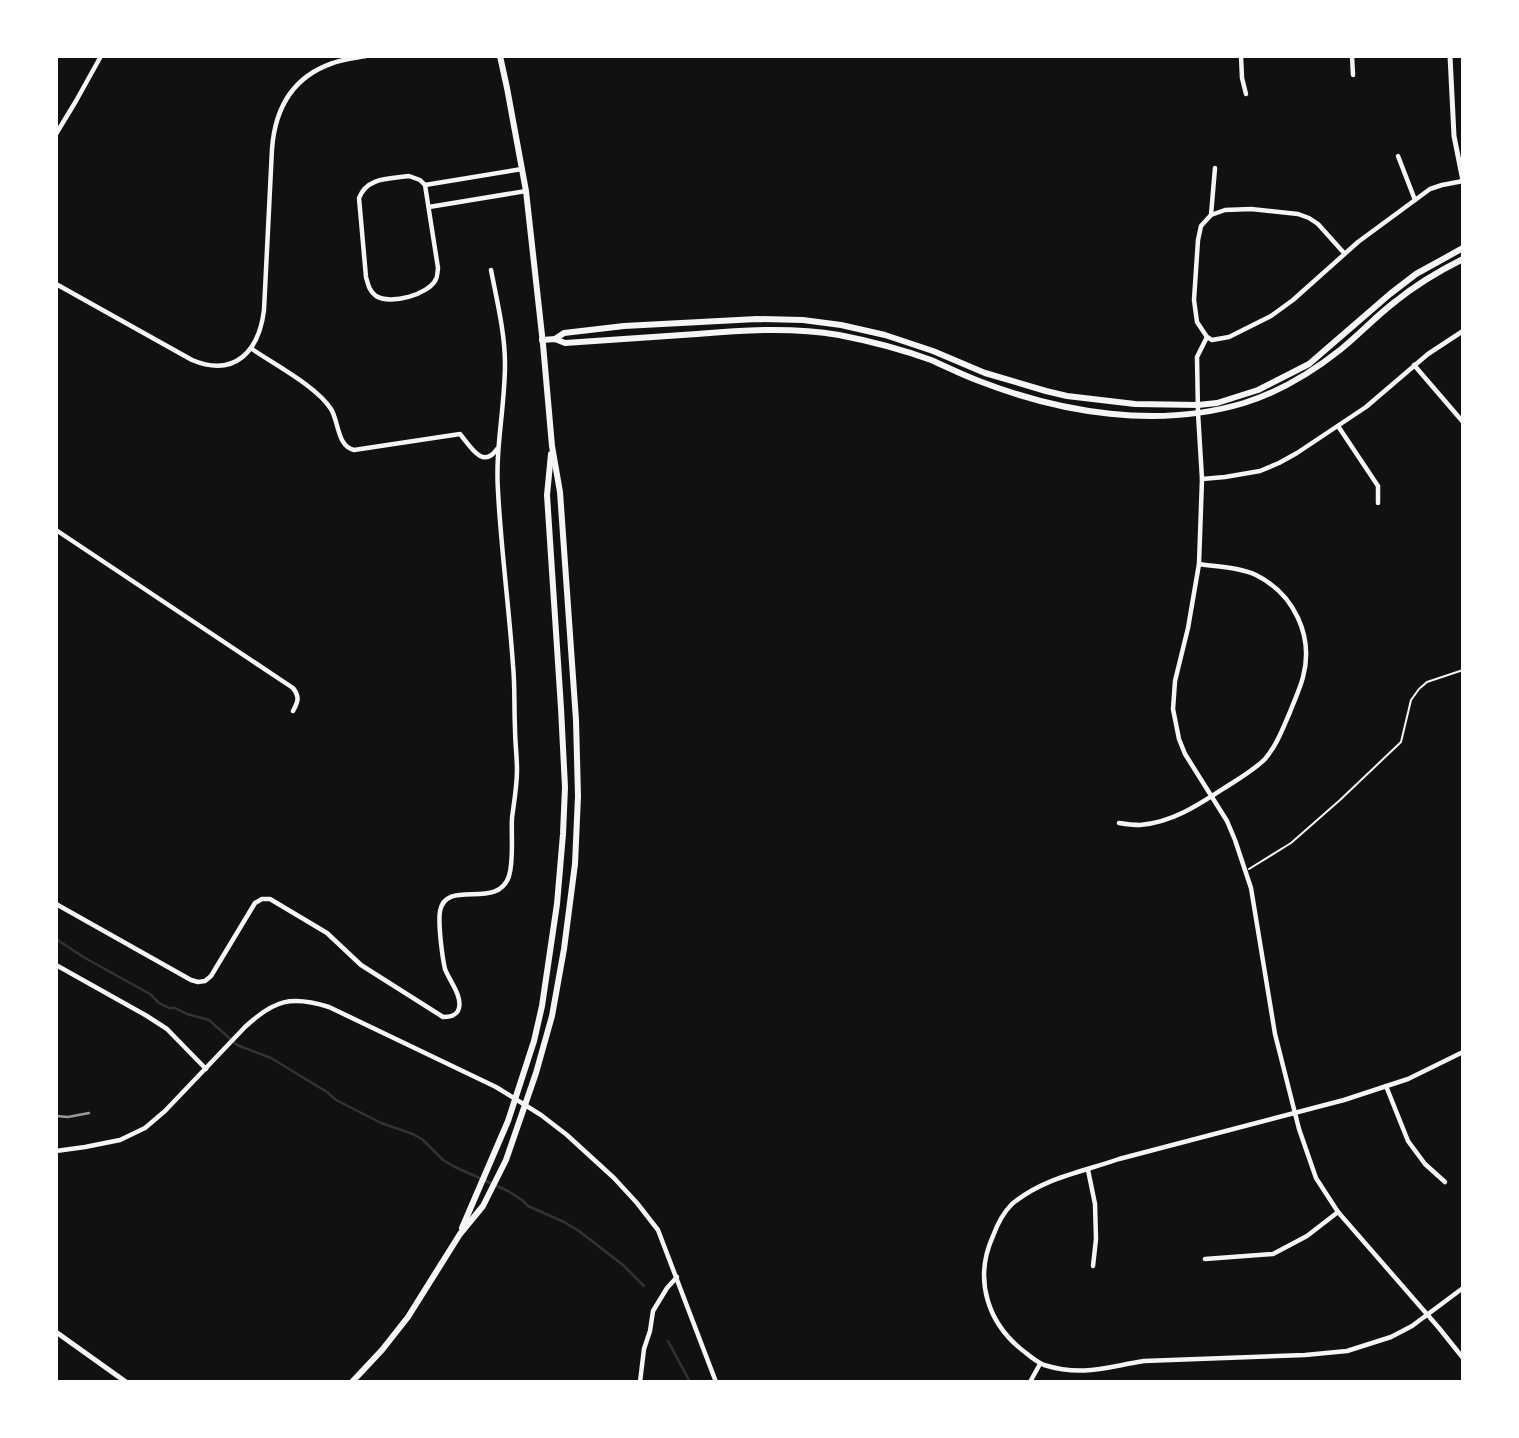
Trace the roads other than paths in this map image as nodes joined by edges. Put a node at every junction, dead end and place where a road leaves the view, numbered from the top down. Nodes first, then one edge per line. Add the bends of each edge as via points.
1 (100, 56) edge
2 (366, 56) edge
3 (500, 56) edge
4 (1241, 56) edge
5 (1352, 56) edge
6 (1450, 56) edge
7 (1353, 75) dead end
8 (1246, 94) dead end
9 (56, 134) edge
10 (1398, 156) dead end
11 (1215, 168) dead end
12 (522, 169) junction
13 (1463, 181) edge
14 (425, 185) junction
15 (526, 191) junction
16 (1415, 200) junction
17 (429, 207) junction
18 (1211, 215) junction
19 (1463, 248) edge
20 (1344, 253) junction
21 (1463, 259) edge
22 (491, 270) dead end
23 (56, 284) edge
24 (1463, 331) edge
25 (1207, 337) junction
26 (555, 339) junction
27 (542, 340) junction
28 (252, 349) junction
29 (1414, 365) junction
30 (1198, 410) junction
31 (1463, 422) edge
32 (1338, 426) junction
33 (552, 446) junction
34 (498, 449) junction
35 (1202, 479) junction
36 (1378, 503) dead end
37 (56, 530) edge
38 (1199, 564) junction
39 (293, 711) dead end
40 (1212, 796) junction
41 (1119, 823) dead end
42 (56, 904) edge
43 (56, 965) edge
44 (1463, 1052) edge
45 (206, 1069) junction
46 (1387, 1086) junction
47 (1295, 1113) junction
48 (56, 1151) edge
49 (1088, 1170) junction
50 (1445, 1182) dead end
51 (1338, 1212) junction
52 (460, 1234) junction
53 (1205, 1259) dead end
54 (1093, 1266) dead end
55 (677, 1277) junction
56 (1463, 1288) edge
57 (1428, 1315) junction
58 (56, 1332) edge
59 (1463, 1357) edge
60 (1040, 1364) junction
61 (127, 1382) edge
62 (352, 1382) edge
63 (640, 1382) edge
64 (716, 1382) edge
65 (1030, 1382) edge

1 - 9 street
2 - 28 street via 335,62 307,77 278,114 273,130 264,310
3 - 12 main road
4 - 8 street
5 - 7 street
6 - 13 street via 1454,136
10 - 16 street
11 - 18 street
12 - 14 street
12 - 15 main road
13 - 16 street via 1430,189
14 - 17 street
14 - 17 street via 409,176 374,182 362,190 359,206 366,277 374,295 382,299 411,297 437,279
15 - 17 street
15 - 27 main road
16 - 20 street
18 - 20 street via 1251,209 1298,214 1318,224
18 - 25 street via 1201,226 1198,240 1194,300 1197,322
19 - 30 main road via 1390,293 1309,364 1250,393
20 - 25 street via 1271,316 1229,337
21 - 30 main road via 1395,301 1316,369 1244,403
22 - 34 street via 505,362
23 - 28 street via 202,365 234,362
24 - 29 street
25 - 30 street via 1197,357
26 - 27 main road
26 - 30 main road via 565,343 755,330 809,331 883,344 1026,397 1062,405 1135,415 1174,416
26 - 30 main road via 564,333 624,326 803,320 885,335 985,373 1067,396
27 - 33 main road
28 - 34 street via 324,400 349,449 460,434 483,458
29 - 31 street
29 - 32 street
30 - 35 street
32 - 35 street via 1260,471
32 - 36 street via 1378,486
33 - 52 main road via 547,495 565,811 559,884 548,976 526,1065 509,1121
33 - 52 main road via 560,492 576,720 576,854 552,1017 536,1073 506,1160 483,1206
34 - 42 street via 517,772 506,882 493,892 453,895 440,911 443,956 459,1000 457,1012 443,1017 361,965 327,933 270,899 255,903 211,976 198,982
35 - 38 street
37 - 39 street via 293,688 298,694
38 - 40 street via 1173,709 1185,754
38 - 40 street via 1243,570 1277,588 1289,601 1306,639 1303,678 1279,738 1266,758
40 - 41 street via 1158,822
40 - 47 street via 1227,821 1251,888 1275,1034
43 - 45 street via 167,1029
44 - 46 street
45 - 48 street via 134,1135
45 - 55 street via 257,1016 280,1002 301,1000 329,1007 496,1087 551,1122 637,1203 658,1230
46 - 47 street
46 - 50 street via 1408,1141
47 - 49 street
47 - 51 street via 1316,1178
49 - 54 street via 1095,1205
49 - 60 street via 1052,1180 1010,1206 987,1249 984,1271 992,1314 1006,1336
51 - 53 street via 1273,1254
51 - 57 street
52 - 62 main road via 408,1317
55 - 63 street via 653,1311
55 - 64 street
56 - 57 street
57 - 59 street
57 - 60 street via 1391,1337 1347,1351 1144,1361 1080,1372
58 - 61 street
60 - 65 street

